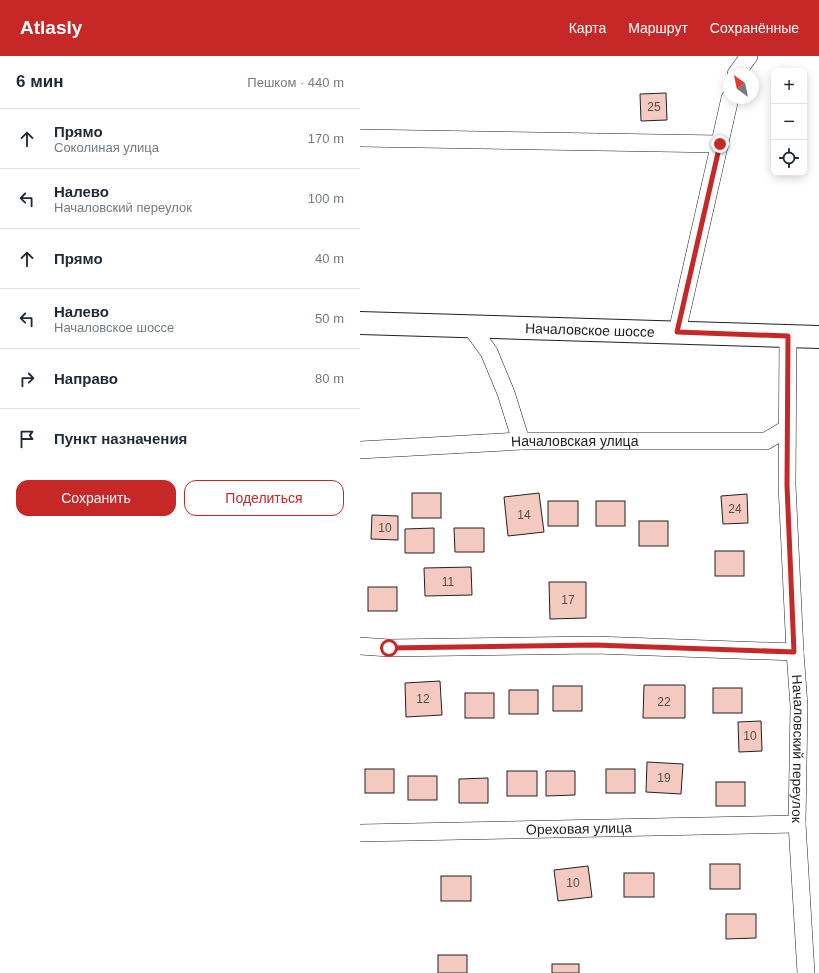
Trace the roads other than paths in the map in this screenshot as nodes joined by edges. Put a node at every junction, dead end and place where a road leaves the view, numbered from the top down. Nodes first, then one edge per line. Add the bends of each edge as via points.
1 (749, 56) edge
2 (740, 68) edge
3 (729, 104) edge
4 (360, 138) edge
5 (720, 144) junction
6 (360, 323) edge
7 (470, 326) junction
8 (677, 332) junction
9 (788, 336) junction
10 (819, 337) edge
11 (786, 429) junction
12 (521, 441) junction
13 (360, 450) edge
14 (360, 646) edge
15 (794, 652) junction
16 (797, 824) junction
17 (360, 833) edge
18 (806, 973) edge

1 - 2 street
3 - 5 street
4 - 5 street
5 - 8 street
6 - 7 main road, Началовское шоссе
7 - 8 main road, Началовское шоссе
7 - 12 street via 489,352 506,393
8 - 9 main road, Началовское шоссе
9 - 10 main road, Началовское шоссе
9 - 11 street, Началовский переулок
11 - 12 street, Началовская улица via 766,441
11 - 15 street, Началовский переулок
12 - 13 street, Началовская улица
14 - 15 street via 389,648 595,645
15 - 16 street, Началовский переулок via 799,706
16 - 17 street, Ореховая улица
16 - 18 street, Началовский переулок

